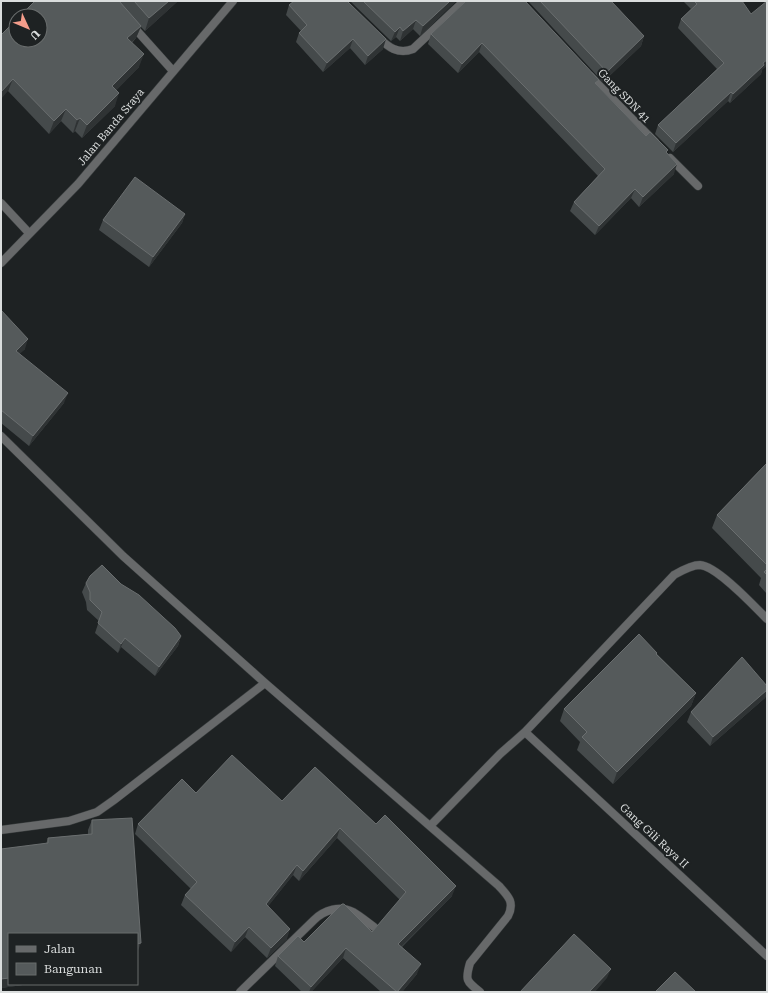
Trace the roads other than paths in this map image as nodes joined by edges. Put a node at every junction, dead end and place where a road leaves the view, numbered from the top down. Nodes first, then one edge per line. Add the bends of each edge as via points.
1 (233, 1) edge
2 (464, 1) edge
3 (126, 19) edge
4 (373, 32) edge
5 (583, 69) edge
6 (173, 71) junction
7 (698, 186) dead end
8 (1, 203) edge
9 (29, 233) junction
10 (1, 263) edge
11 (1, 436) edge
12 (767, 619) edge
13 (265, 683) junction
14 (525, 732) junction
15 (430, 826) junction
16 (1, 830) edge
17 (374, 927) edge
18 (767, 956) edge
19 (240, 992) edge
20 (480, 992) edge

1 - 6 street, Jalan Banda Sraya
2 - 4 street via 410,50 393,49
3 - 6 street
5 - 7 street, Gang SDN 41
6 - 9 street, Jalan Banda Sraya via 78,184
8 - 9 street
9 - 10 street, Jalan Banda Sraya
11 - 13 street via 123,556
12 - 14 street via 711,568 699,565 686,569 674,575
13 - 15 street
13 - 16 street via 97,812 69,820
14 - 15 street
14 - 18 street, Gang Gili Raya II
15 - 20 street via 499,886 511,902 512,909 504,923 470,963 466,976
17 - 19 street via 347,910 335,909 324,912

